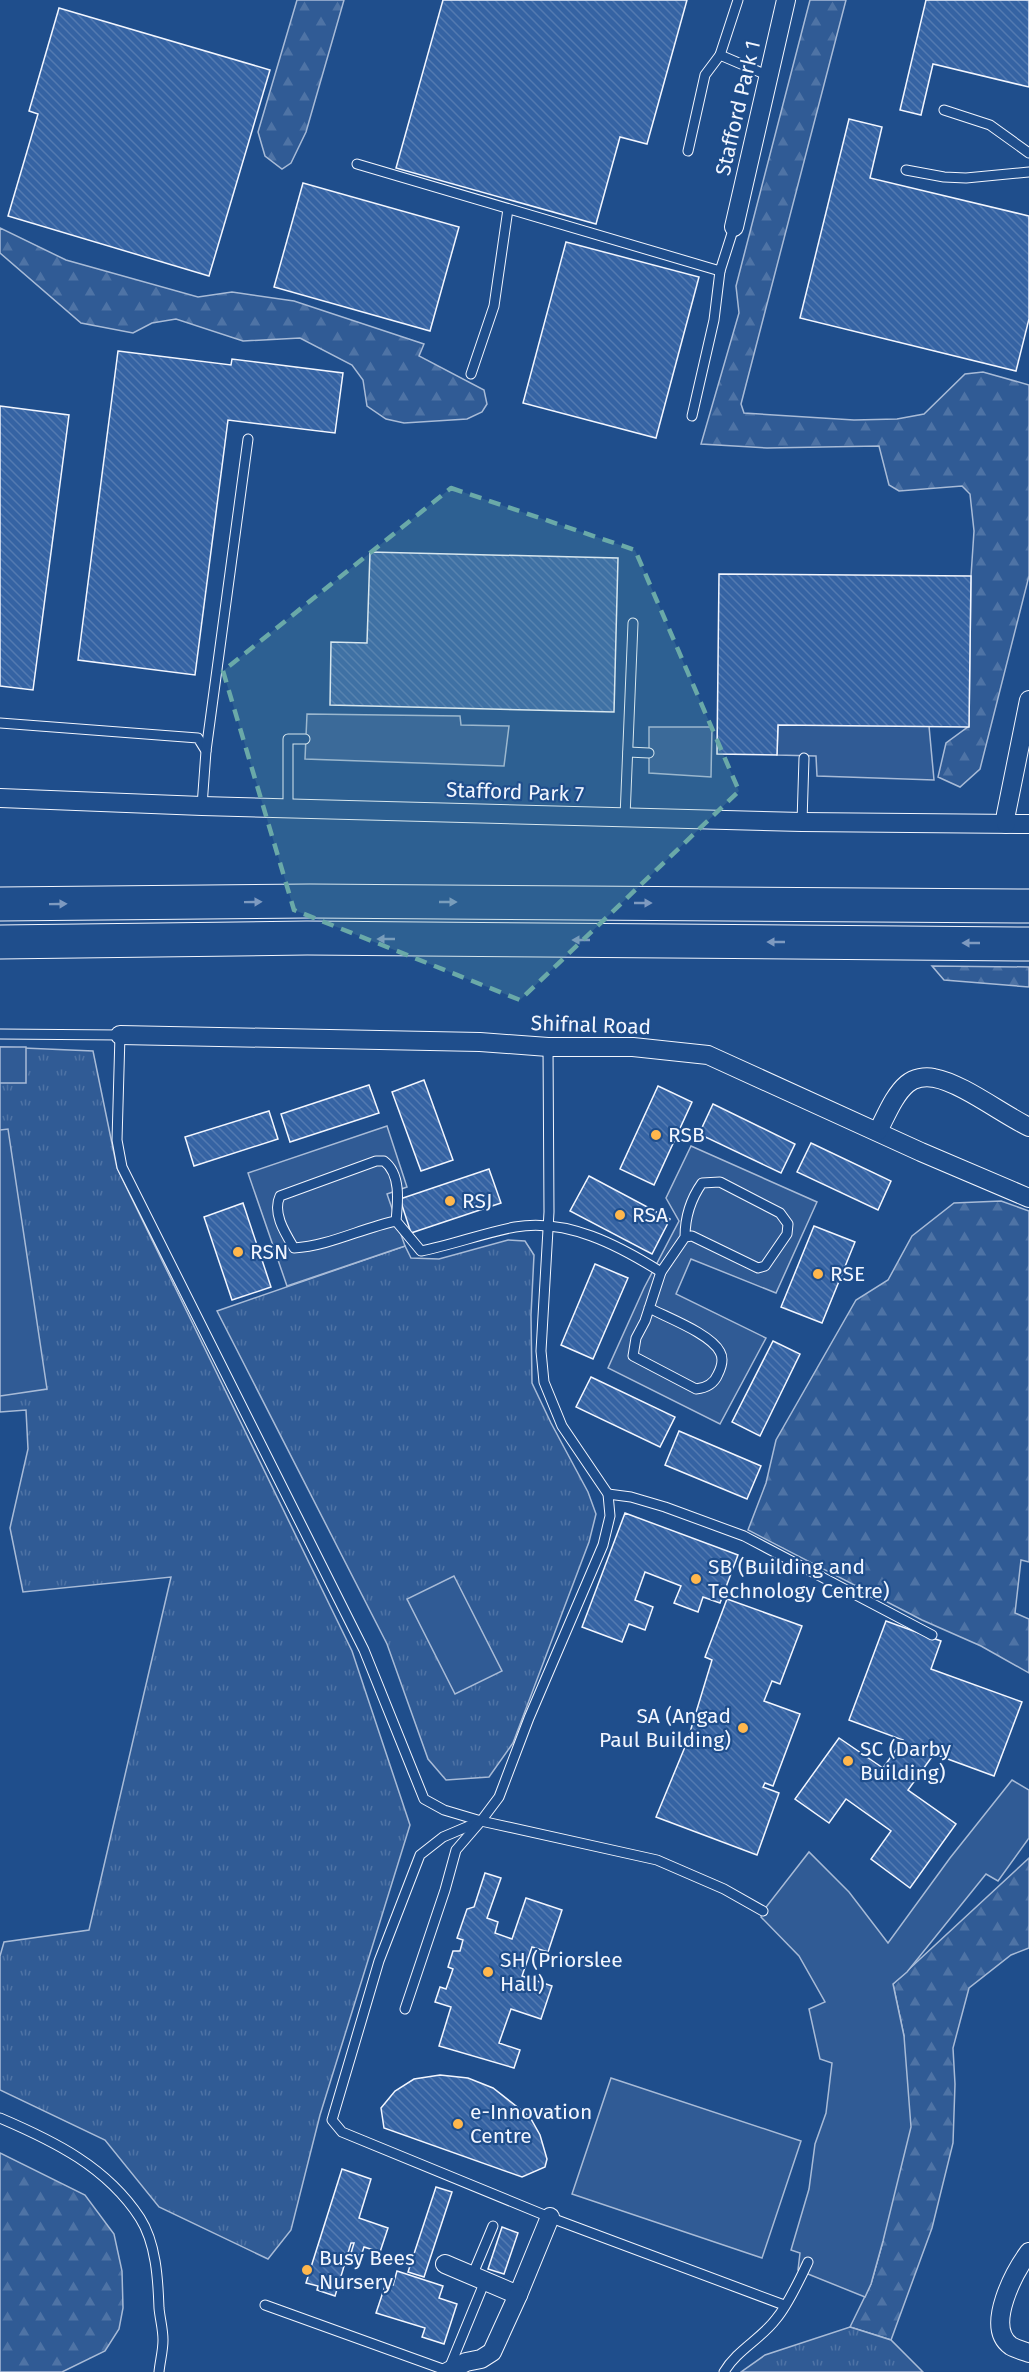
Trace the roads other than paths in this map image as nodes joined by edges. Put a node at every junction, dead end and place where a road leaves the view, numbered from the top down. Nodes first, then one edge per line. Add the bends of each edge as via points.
1 (738, 0) edge
2 (786, 0) edge
3 (720, 55) junction
4 (769, 76) junction
5 (944, 110) dead end
6 (688, 151) dead end
7 (1029, 153) edge
8 (357, 164) dead end
9 (906, 170) dead end
10 (1029, 172) edge
11 (508, 209) junction
12 (734, 227) joint
13 (720, 271) junction
14 (471, 374) dead end
15 (692, 416) dead end
16 (248, 439) dead end
17 (633, 623) dead end
18 (1029, 700) edge
19 (0, 723) edge
20 (305, 740) dead end
21 (206, 752) junction
22 (628, 752) junction
23 (649, 753) dead end
24 (804, 758) dead end
25 (0, 798) edge
26 (202, 806) junction
27 (288, 808) junction
28 (626, 817) junction
29 (802, 822) junction
30 (1006, 824) junction
31 (1029, 824) edge
32 (0, 904) edge
33 (1029, 906) edge
34 (0, 942) edge
35 (1029, 944) edge
36 (0, 1035) edge
37 (120, 1035) junction
38 (548, 1047) junction
39 (1029, 1127) edge
40 (878, 1131) junction
41 (1029, 1198) edge
42 (396, 1221) junction
43 (548, 1227) junction
44 (685, 1237) junction
45 (662, 1272) junction
46 (649, 1308) junction
47 (608, 1494) junction
48 (932, 1635) dead end
49 (482, 1821) junction
50 (763, 1911) dead end
51 (405, 2009) dead end
52 (0, 2118) edge
53 (550, 2217) junction
54 (493, 2226) dead end
55 (1029, 2252) edge
56 (808, 2262) dead end
57 (445, 2264) dead end
58 (479, 2278) junction
59 (518, 2295) junction
60 (265, 2305) dead end
61 (784, 2305) junction
62 (1029, 2353) edge
63 (159, 2372) edge
64 (447, 2372) edge
65 (724, 2372) edge

1 - 3 lane
2 - 4 street, Stafford Park 1
3 - 4 lane
3 - 6 lane via 705,75
4 - 12 street, Stafford Park 1
5 - 7 lane via 990,125
8 - 11 lane
9 - 10 lane via 966,178
11 - 13 lane
11 - 14 lane via 494,306
12 - 13 lane
13 - 15 lane via 714,320
16 - 21 lane
17 - 22 lane
18 - 30 street
19 - 21 lane via 198,738
20 - 27 lane via 288,739
21 - 26 lane
22 - 23 lane
22 - 28 lane
24 - 29 lane
25 - 26 street, Stafford Park 7
26 - 27 street, Stafford Park 7
27 - 28 street, Stafford Park 7
28 - 29 street, Stafford Park 7
29 - 30 street, Stafford Park 7
30 - 31 street, Stafford Park 7
32 -> 33 highway
35 -> 34 highway via 319,939
36 - 37 lane
37 - 38 street, Shifnal Road via 480,1042
37 - 49 lane via 117,1140 122,1167 364,1650 424,1799 444,1810
38 - 40 street, Shifnal Road via 633,1047 708,1055
38 - 43 lane
39 - 40 street via 948,1083 920,1078 901,1091
40 - 41 street, Shifnal Road
42 - 42 lane via 294,1248 283,1230 276,1204 280,1196 384,1161 391,1166 394,1176
42 - 43 lane via 420,1251 515,1227
43 - 45 lane via 582,1231
43 - 47 lane via 541,1351 544,1382 562,1426
44 - 44 lane via 701,1239 759,1268 770,1263 787,1234 788,1224 780,1213 720,1182 702,1183 685,1221
44 - 45 lane
45 - 46 lane
46 - 46 lane via 633,1356 696,1389 711,1384 723,1361 721,1353 712,1342
47 - 48 lane via 665,1507 744,1536
47 - 49 lane via 610,1516 603,1545 498,1797
49 - 50 lane via 657,1860
49 - 51 lane via 456,1850
49 - 53 lane via 443,1837 420,1856 379,1961 332,2120 342,2132
52 - 63 lane via 85,2161 107,2178 141,2220 158,2278 163,2339
53 - 59 street
53 - 61 lane
54 - 58 lane
55 - 62 street via 1006,2291 1001,2322 1011,2346
56 - 61 lane
57 - 58 street
58 - 59 street
58 - 64 lane
59 - 64 street via 492,2352
60 - 64 lane
61 - 65 lane via 776,2319

